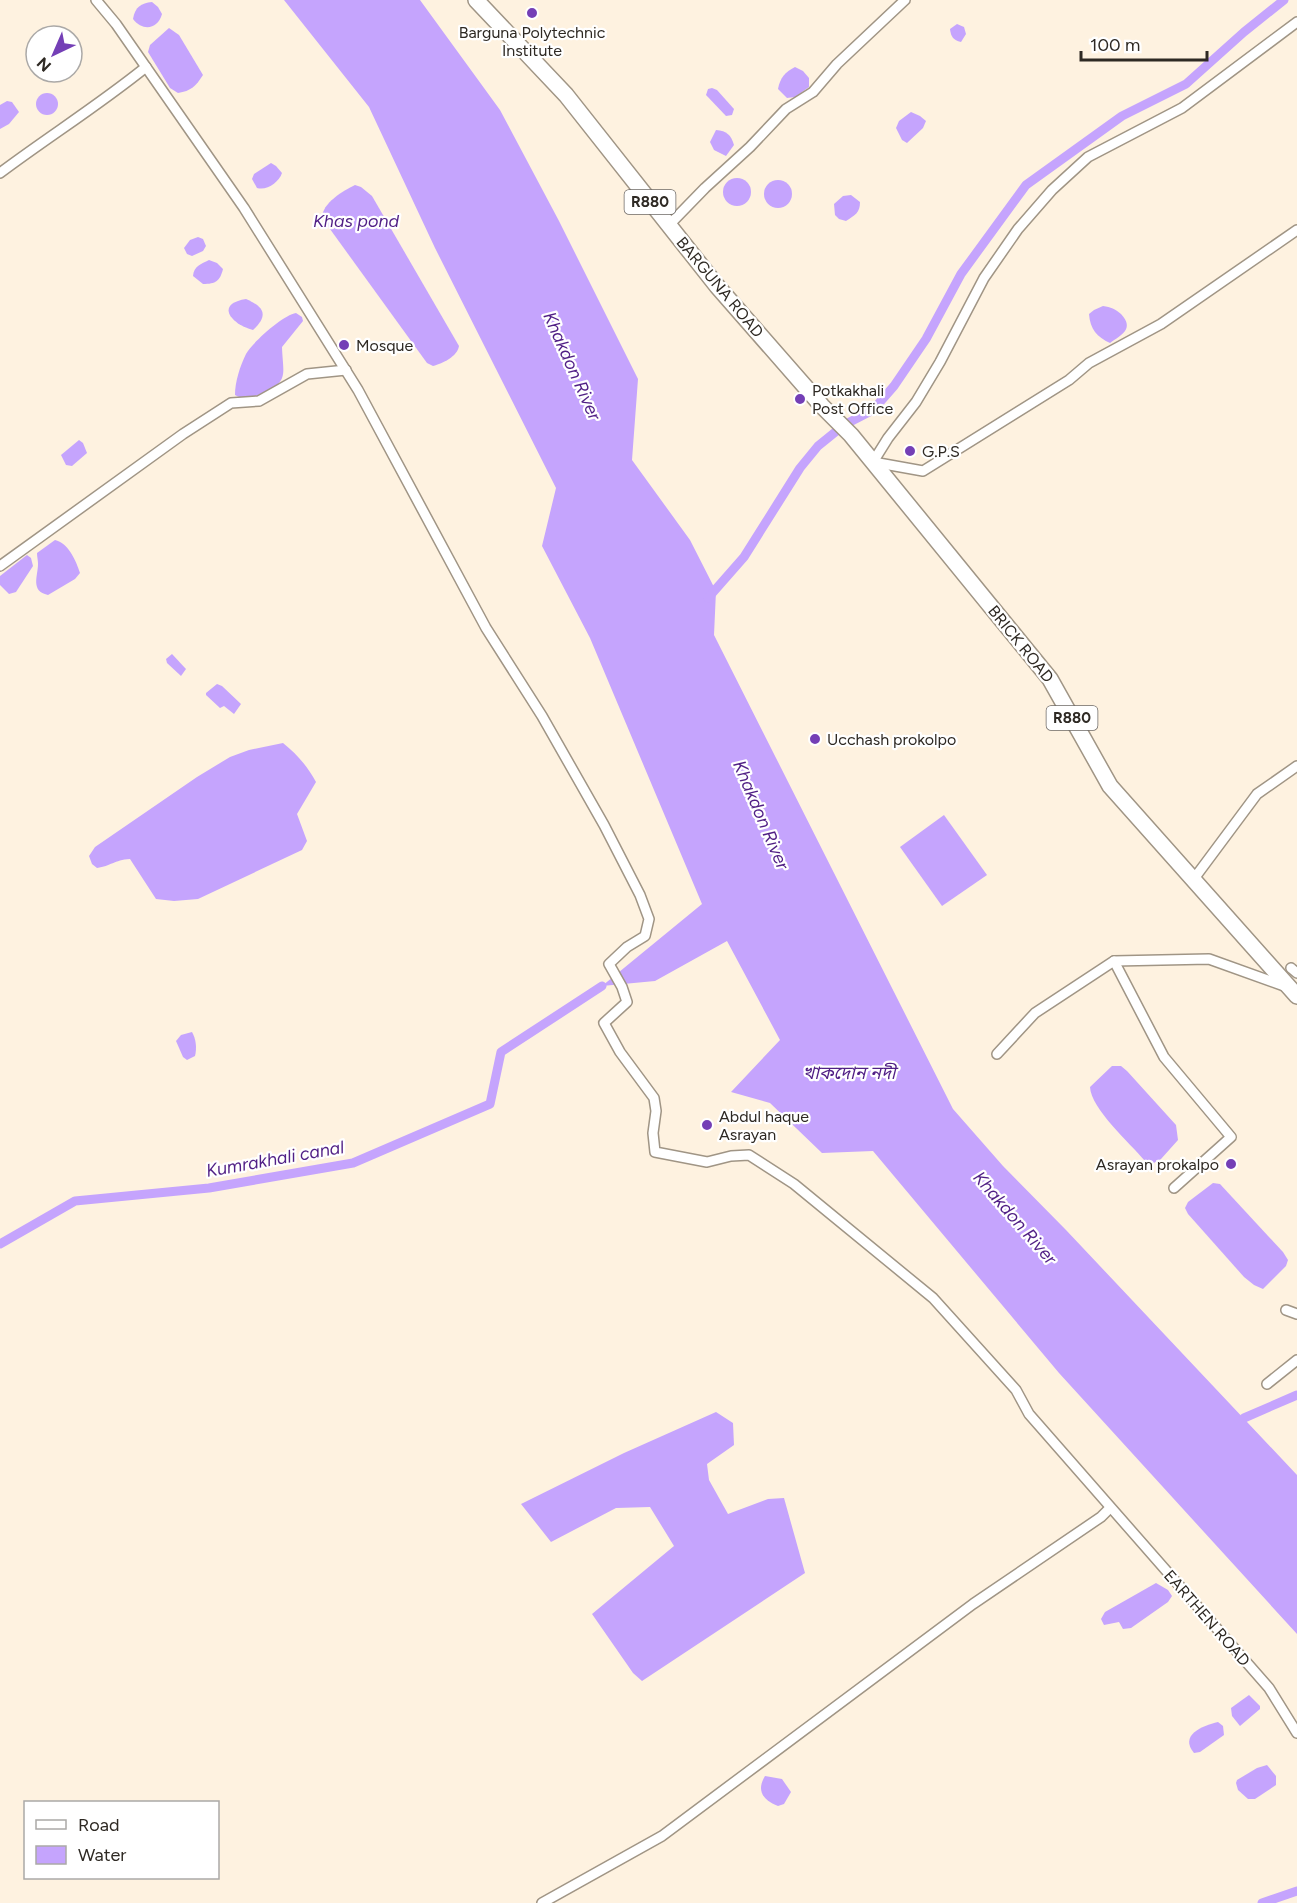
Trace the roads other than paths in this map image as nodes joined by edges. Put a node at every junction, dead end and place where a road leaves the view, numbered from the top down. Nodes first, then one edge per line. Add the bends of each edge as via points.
1 (96, 0) edge
2 (476, 0) edge
3 (905, 0) edge
4 (1297, 22) edge
5 (146, 68) junction
6 (0, 173) edge
7 (669, 225) junction
8 (1297, 230) edge
9 (345, 370) junction
10 (851, 435) joint
11 (873, 462) junction
12 (0, 566) edge
13 (1297, 766) edge
14 (1193, 880) junction
15 (1114, 961) junction
16 (1293, 992) edge
17 (997, 1054) dead end
18 (1174, 1188) dead end
19 (1286, 1310) dead end
20 (1297, 1314) edge
21 (1297, 1360) edge
22 (1267, 1384) dead end
23 (1110, 1508) junction
24 (1297, 1733) edge
25 (542, 1903) edge

1 - 5 street
2 - 7 main road, BARGUNA ROAD / R880 via 566,95
3 - 7 street via 813,92 786,109
4 - 11 street via 1182,108 1088,157 1052,190 1018,229 984,278 922,392
5 - 6 street
5 - 9 street via 243,208
7 - 10 main road, BARGUNA ROAD / R880 via 717,286
8 - 11 street via 1161,324 1089,363 1069,380 923,471
9 - 12 street via 307,374 259,401 231,403
9 - 23 street, EARTHEN ROAD via 486,628 542,716 640,895 649,919 645,936 627,946 609,964 627,1002 604,1023 654,1098 655,1152 708,1162 749,1155 794,1184 933,1298 1016,1390 1029,1414
10 - 11 main road, BRICK ROAD / R880
11 - 14 main road, BRICK ROAD / R880 via 1050,679 1110,786
13 - 14 street via 1257,794
14 - 16 main road, BRICK ROAD / R880
15 - 16 street via 1209,959
15 - 17 street via 1035,1013
15 - 18 street via 1164,1057 1231,1137
19 - 20 street
21 - 22 street
23 - 24 street, EARTHEN ROAD via 1269,1688
23 - 25 street via 871,1678 662,1836

